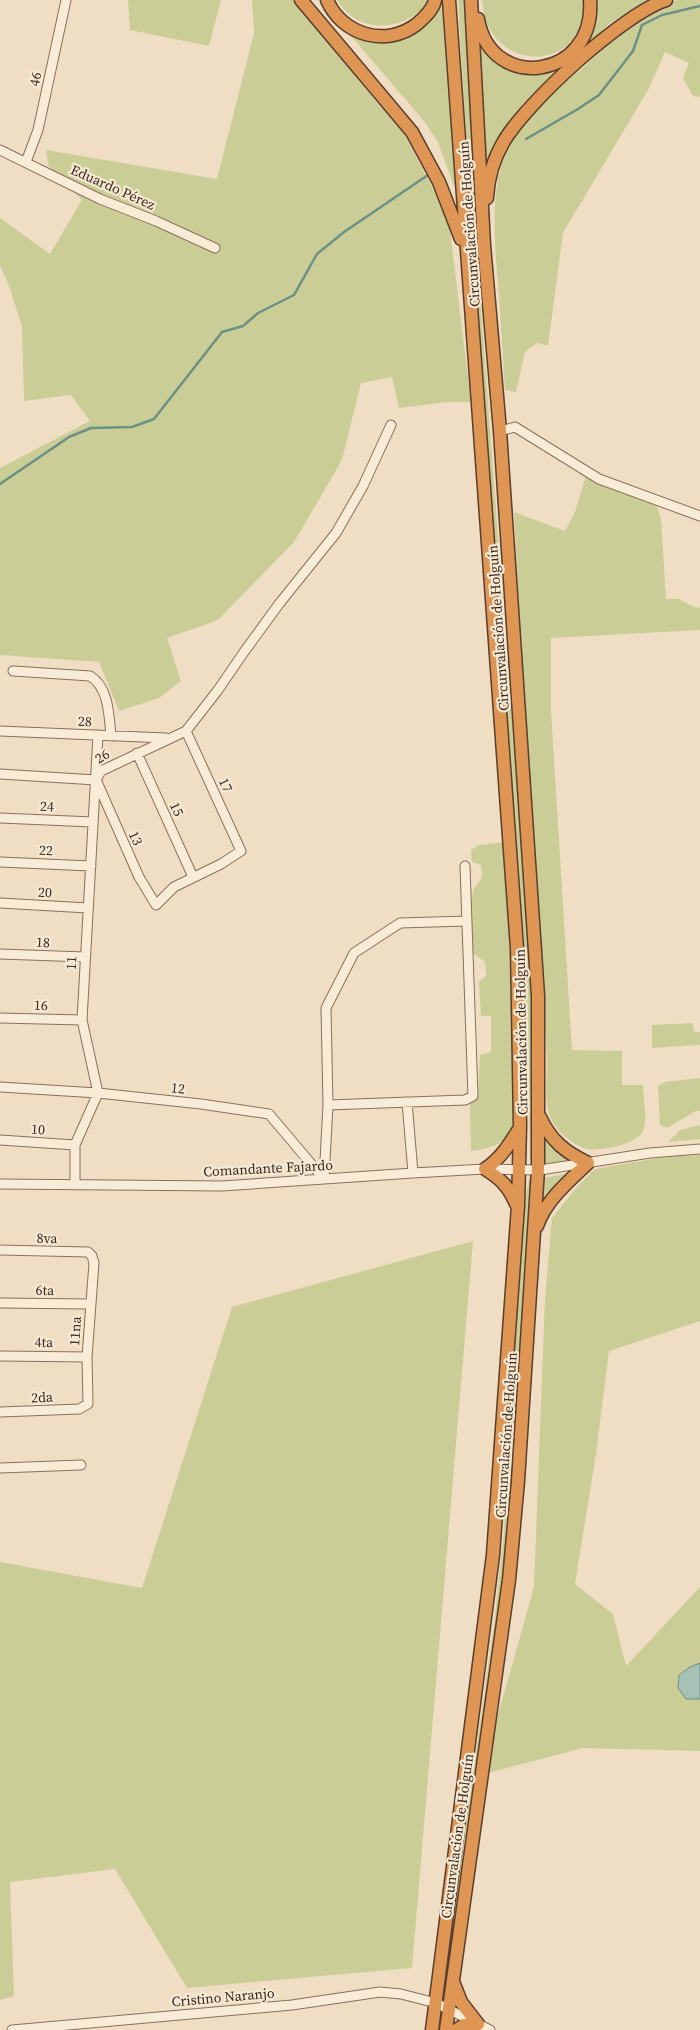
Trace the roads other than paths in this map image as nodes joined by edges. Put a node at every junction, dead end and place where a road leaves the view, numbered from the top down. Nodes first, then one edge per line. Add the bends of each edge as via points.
1 (66, 0) edge
2 (302, 0) edge
3 (327, 0) edge
4 (435, 0) edge
5 (449, 0) edge
6 (471, 0) edge
7 (474, 0) edge
8 (590, 0) edge
9 (666, 0) edge
10 (0, 150) edge
11 (26, 162) junction
12 (484, 246) junction
13 (215, 248) dead end
14 (466, 252) junction
15 (391, 424) dead end
16 (500, 431) junction
17 (700, 516) edge
18 (13, 671) dead end
19 (0, 731) edge
20 (186, 731) junction
21 (98, 736) junction
22 (111, 736) junction
23 (169, 738) junction
24 (137, 753) junction
25 (0, 774) edge
26 (96, 780) junction
27 (0, 818) edge
28 (93, 822) junction
29 (0, 862) edge
30 (91, 866) junction
31 (465, 866) dead end
32 (193, 877) junction
33 (0, 903) edge
34 (88, 908) junction
35 (466, 921) junction
36 (0, 954) edge
37 (85, 957) junction
38 (0, 1018) edge
39 (82, 1020) junction
40 (0, 1087) edge
41 (98, 1092) junction
42 (407, 1102) junction
43 (328, 1105) junction
44 (538, 1113) junction
45 (520, 1126) junction
46 (0, 1140) edge
47 (74, 1145) junction
48 (700, 1149) edge
49 (588, 1163) junction
50 (485, 1169) junction
51 (538, 1169) junction
52 (519, 1171) junction
53 (413, 1173) junction
54 (324, 1179) junction
55 (0, 1184) edge
56 (75, 1185) junction
57 (518, 1206) junction
58 (534, 1235) junction
59 (0, 1250) edge
60 (92, 1256) joint
61 (0, 1304) edge
62 (90, 1304) junction
63 (0, 1356) edge
64 (87, 1357) junction
65 (84, 1407) joint
66 (0, 1412) edge
67 (80, 1465) dead end
68 (0, 1468) edge
69 (453, 1982) junction
70 (436, 2003) junction
71 (449, 2010) junction
72 (478, 2024) junction
73 (12, 2030) edge
74 (432, 2030) edge
75 (446, 2030) edge
76 (456, 2030) edge
77 (490, 2030) edge

1 - 11 street, 46 via 38,130
2 - 14 highway via 412,132 439,182
3 - 4 highway via 342,22 375,37 393,36 410,30 424,19
5 - 14 highway, Circunvalación de Holguín
6 - 12 highway, Circunvalación de Holguín
7 - 8 highway via 483,40 494,54 527,68 545,67 562,61 576,50 586,35 592,15
9 - 12 highway via 623,24 563,74 521,118 492,165
10 - 11 street, Eduardo Pérez
11 - 13 street, Eduardo Pérez via 100,199
12 - 16 highway, Circunvalación de Holguín
14 - 45 highway, Circunvalación de Holguín via 517,948
15 - 20 street via 363,486 336,533 279,604
16 - 17 street via 515,427 599,479
16 - 44 highway, Circunvalación de Holguín via 538,996
18 - 22 street via 90,676 97,680 107,704
19 - 21 street, 28
20 - 23 street, 26
20 - 32 street, 17 via 240,851
21 - 22 street, 28
21 - 26 street, 11
22 - 23 street, 28
23 - 24 street, 26
24 - 26 street, 26 via 101,771
24 - 32 street, 15
25 - 26 street, 26
26 - 28 street, 11
26 - 32 street, 13 via 139,877 156,905 174,887
27 - 28 street, 24
28 - 30 street, 11
29 - 30 street, 22
30 - 34 street, 11
31 - 35 street
33 - 34 street, 20
34 - 37 street, 11
35 - 42 street via 473,1096 465,1100
35 - 43 street via 400,922 354,953 326,1008
36 - 37 street, 18
37 - 39 street, 11
38 - 39 street, 16
39 - 41 street, 11
40 - 41 street, 12
41 - 47 street
41 - 54 street, 12 via 269,1114
42 - 43 street
42 - 53 street
43 - 54 street
44 - 49 highway via 546,1130 568,1154
44 - 51 highway, Circunvalación de Holguín
45 - 50 highway via 505,1152
45 - 52 highway, Circunvalación de Holguín
46 - 47 street, 10
47 - 56 street
48 - 49 street, Comandante Fajardo
49 - 51 street, Comandante Fajardo
49 - 58 highway via 541,1215
50 - 52 street, Comandante Fajardo
50 - 53 street, Comandante Fajardo
50 - 57 highway via 510,1189
51 - 52 street, Comandante Fajardo
51 - 58 highway, Circunvalación de Holguín
52 - 57 highway, Circunvalación de Holguín
53 - 54 street, Comandante Fajardo
54 - 56 street, Comandante Fajardo via 222,1186
55 - 56 street, Comandante Fajardo
57 - 70 highway, Circunvalación de Holguín via 493,1555
58 - 69 highway, Circunvalación de Holguín via 509,1580
59 - 60 street, 8va via 88,1252
60 - 62 street, 11na
61 - 62 street, 6ta
62 - 64 street, 11na
63 - 64 street, 4ta
64 - 65 street, 11na via 88,1404
65 - 66 street, 2da
67 - 68 street
69 - 71 highway, Circunvalación de Holguín
69 - 72 highway via 461,2002
70 - 71 street, Cristino Naranjo
70 - 73 street, Cristino Naranjo via 380,1992 292,2005
70 - 74 highway, Circunvalación de Holguín
71 - 72 street, Cristino Naranjo
71 - 75 highway, Circunvalación de Holguín
72 - 76 highway via 464,2025
72 - 77 street, Cristino Naranjo

